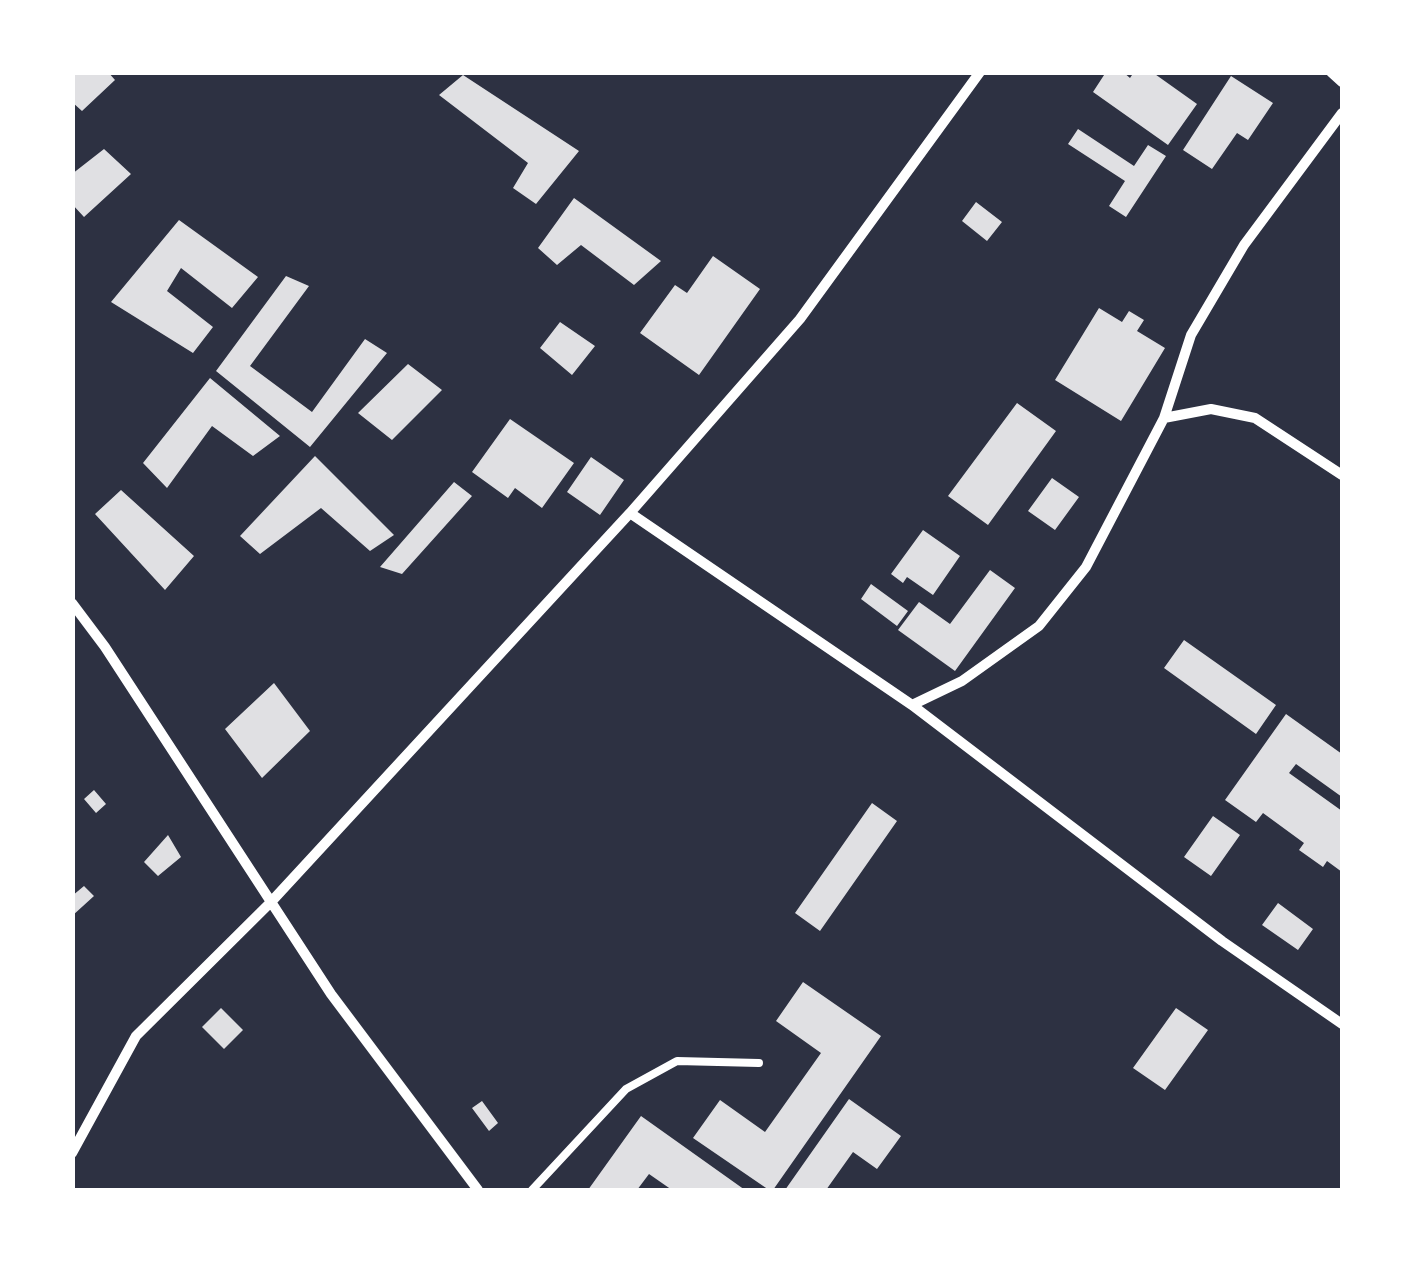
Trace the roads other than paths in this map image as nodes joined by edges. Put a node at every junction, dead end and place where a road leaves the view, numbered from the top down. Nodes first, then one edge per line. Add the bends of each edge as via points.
1 (980, 72) edge
2 (1331, 72) edge
3 (1342, 82) edge
4 (1342, 113) edge
5 (1164, 418) junction
6 (1342, 474) edge
7 (630, 513) junction
8 (72, 603) edge
9 (912, 705) junction
10 (271, 902) junction
11 (1342, 1024) edge
12 (759, 1063) dead end
13 (72, 1152) edge
14 (478, 1190) edge
15 (532, 1190) edge

1 - 7 street via 800,319
2 - 3 street
4 - 5 street via 1244,244 1191,335
5 - 6 street via 1211,410 1255,418
5 - 9 street via 1086,567 1038,626 962,680
7 - 9 street
7 - 10 street
8 - 10 street
9 - 11 street
10 - 13 street via 136,1036
10 - 14 street
12 - 15 lane via 677,1061 626,1089

